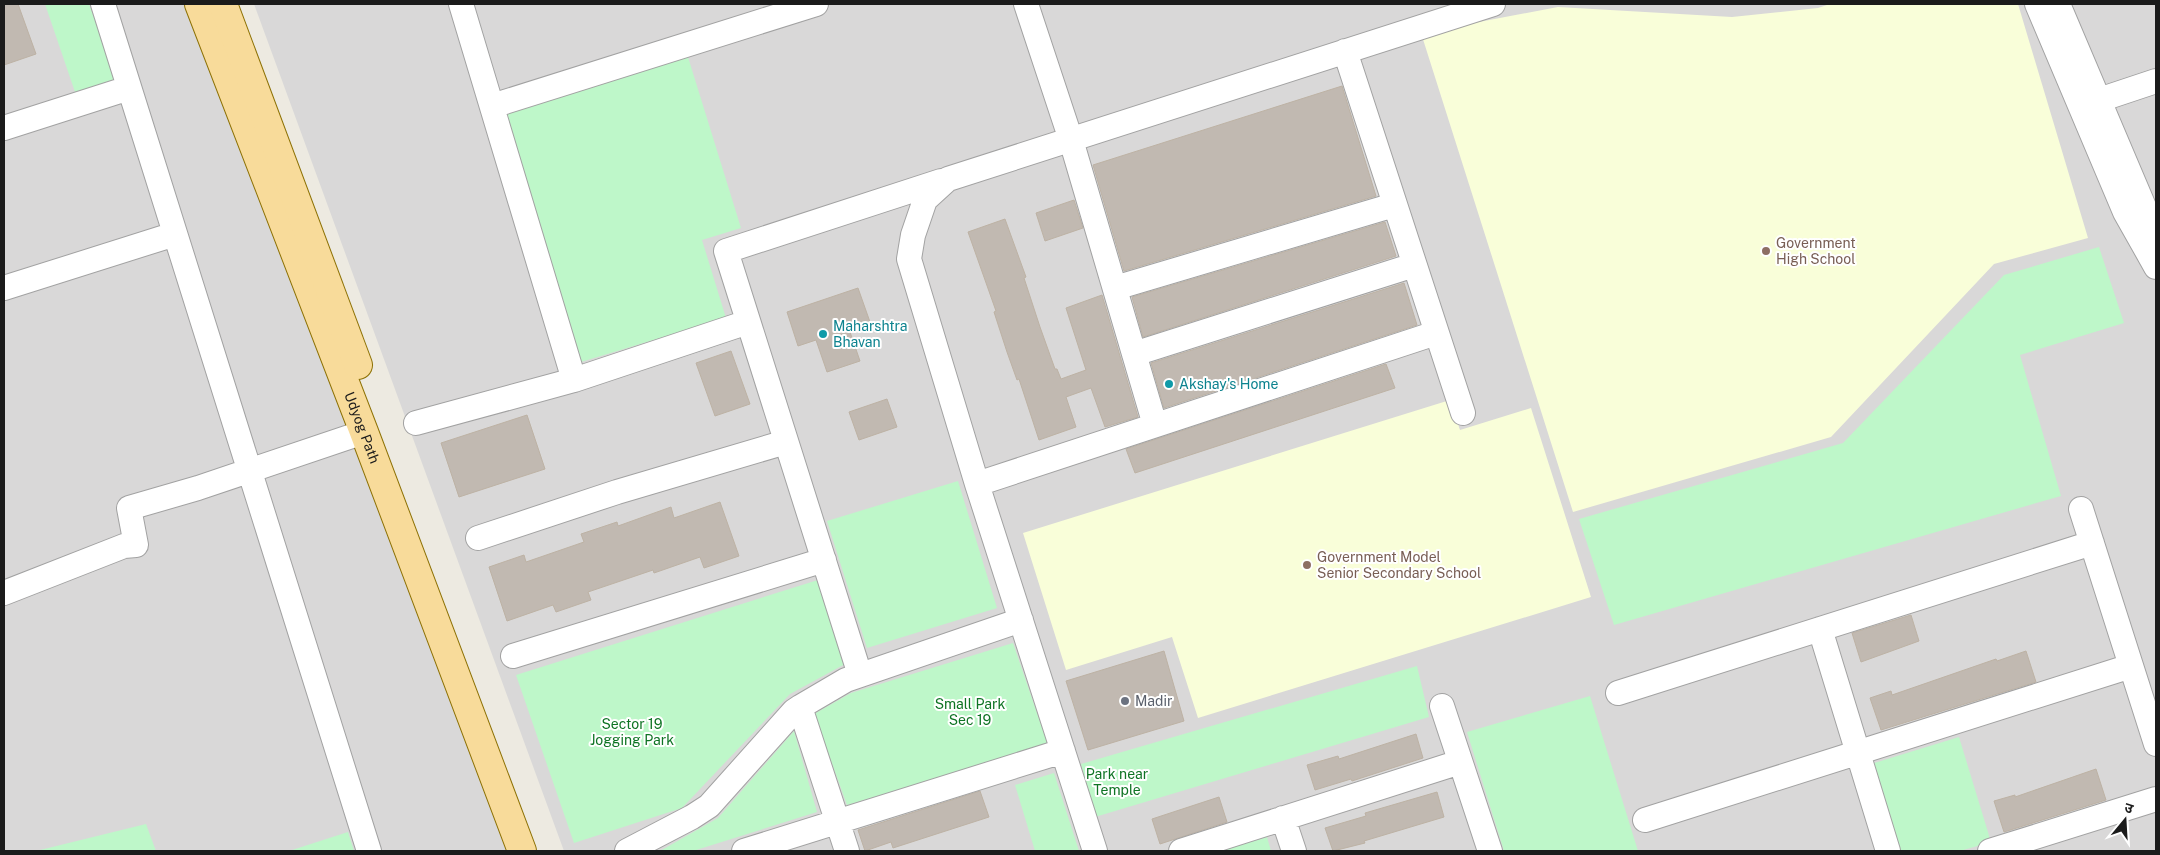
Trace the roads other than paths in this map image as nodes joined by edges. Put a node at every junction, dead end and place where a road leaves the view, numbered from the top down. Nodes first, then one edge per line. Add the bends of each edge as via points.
1 (102, 4) edge
2 (199, 4) edge
3 (223, 4) edge
4 (461, 4) edge
5 (816, 4) edge
6 (1026, 4) edge
7 (1493, 4) edge
8 (2037, 4) edge
9 (2058, 4) edge
10 (1345, 51) junction
11 (2156, 81) edge
12 (129, 88) junction
13 (2090, 103) junction
14 (492, 106) junction
15 (4, 128) edge
16 (1071, 140) junction
17 (948, 179) junction
18 (1394, 205) junction
19 (2156, 230) edge
20 (175, 234) junction
21 (1414, 266) junction
22 (2156, 267) edge
23 (4, 288) edge
24 (1115, 288) junction
25 (748, 322) junction
26 (1436, 333) junction
27 (1134, 354) junction
28 (574, 380) junction
29 (1463, 413) dead end
30 (416, 423) dead end
31 (1155, 425) junction
32 (364, 432) junction
33 (786, 442) junction
34 (249, 470) junction
35 (977, 484) junction
36 (2081, 509) dead end
37 (478, 538) dead end
38 (2092, 544) junction
39 (824, 560) junction
40 (4, 593) edge
41 (1021, 620) junction
42 (1820, 629) junction
43 (513, 656) dead end
44 (2131, 666) junction
45 (860, 675) junction
46 (1618, 693) dead end
47 (1442, 706) dead end
48 (800, 707) junction
49 (2156, 744) edge
50 (1063, 751) junction
51 (1858, 753) junction
52 (1460, 762) junction
53 (2156, 799) edge
54 (1283, 818) junction
55 (1645, 820) dead end
56 (837, 822) junction
57 (369, 851) edge
58 (522, 851) edge
59 (540, 851) edge
60 (628, 851) edge
61 (744, 851) edge
62 (847, 851) edge
63 (1095, 851) edge
64 (1181, 851) edge
65 (1294, 851) edge
66 (1490, 851) edge
67 (1888, 851) edge
68 (1990, 851) edge

1 - 12 street
2 - 32 main road, Udyog Path
3 - 59 main road, Udyog Path
4 - 14 street
5 - 14 street
6 - 16 street
7 - 10 street
8 - 13 street
9 - 13 street
10 - 16 street
10 - 18 street
11 - 13 street
12 - 15 street
12 - 20 street
13 - 19 street
13 - 22 street via 2125,212
14 - 28 street
16 - 17 street
16 - 24 street
17 - 25 street via 726,251
17 - 35 street via 925,200 908,259
18 - 21 street
18 - 24 street
20 - 23 street
20 - 34 street
21 - 26 street
21 - 27 street
24 - 27 street
25 - 28 street
25 - 33 street
26 - 29 street
26 - 31 street
27 - 31 street
28 - 30 street
31 - 35 street
32 - 34 street
32 - 58 main road, Udyog Path
33 - 37 street
33 - 39 street
34 - 40 street via 129,508 136,545 124,546
34 - 57 street
35 - 41 street
36 - 38 street
38 - 42 street
38 - 44 street
39 - 43 street
39 - 45 street
41 - 45 street
41 - 50 street
42 - 46 street
42 - 51 street
44 - 49 street
44 - 51 street
45 - 48 street
47 - 52 street
48 - 56 street
48 - 60 street via 710,806
50 - 56 street
50 - 63 street
51 - 55 street
51 - 67 street
52 - 54 street
52 - 66 street
53 - 68 street
54 - 64 street
54 - 65 street
56 - 61 street
56 - 62 street

